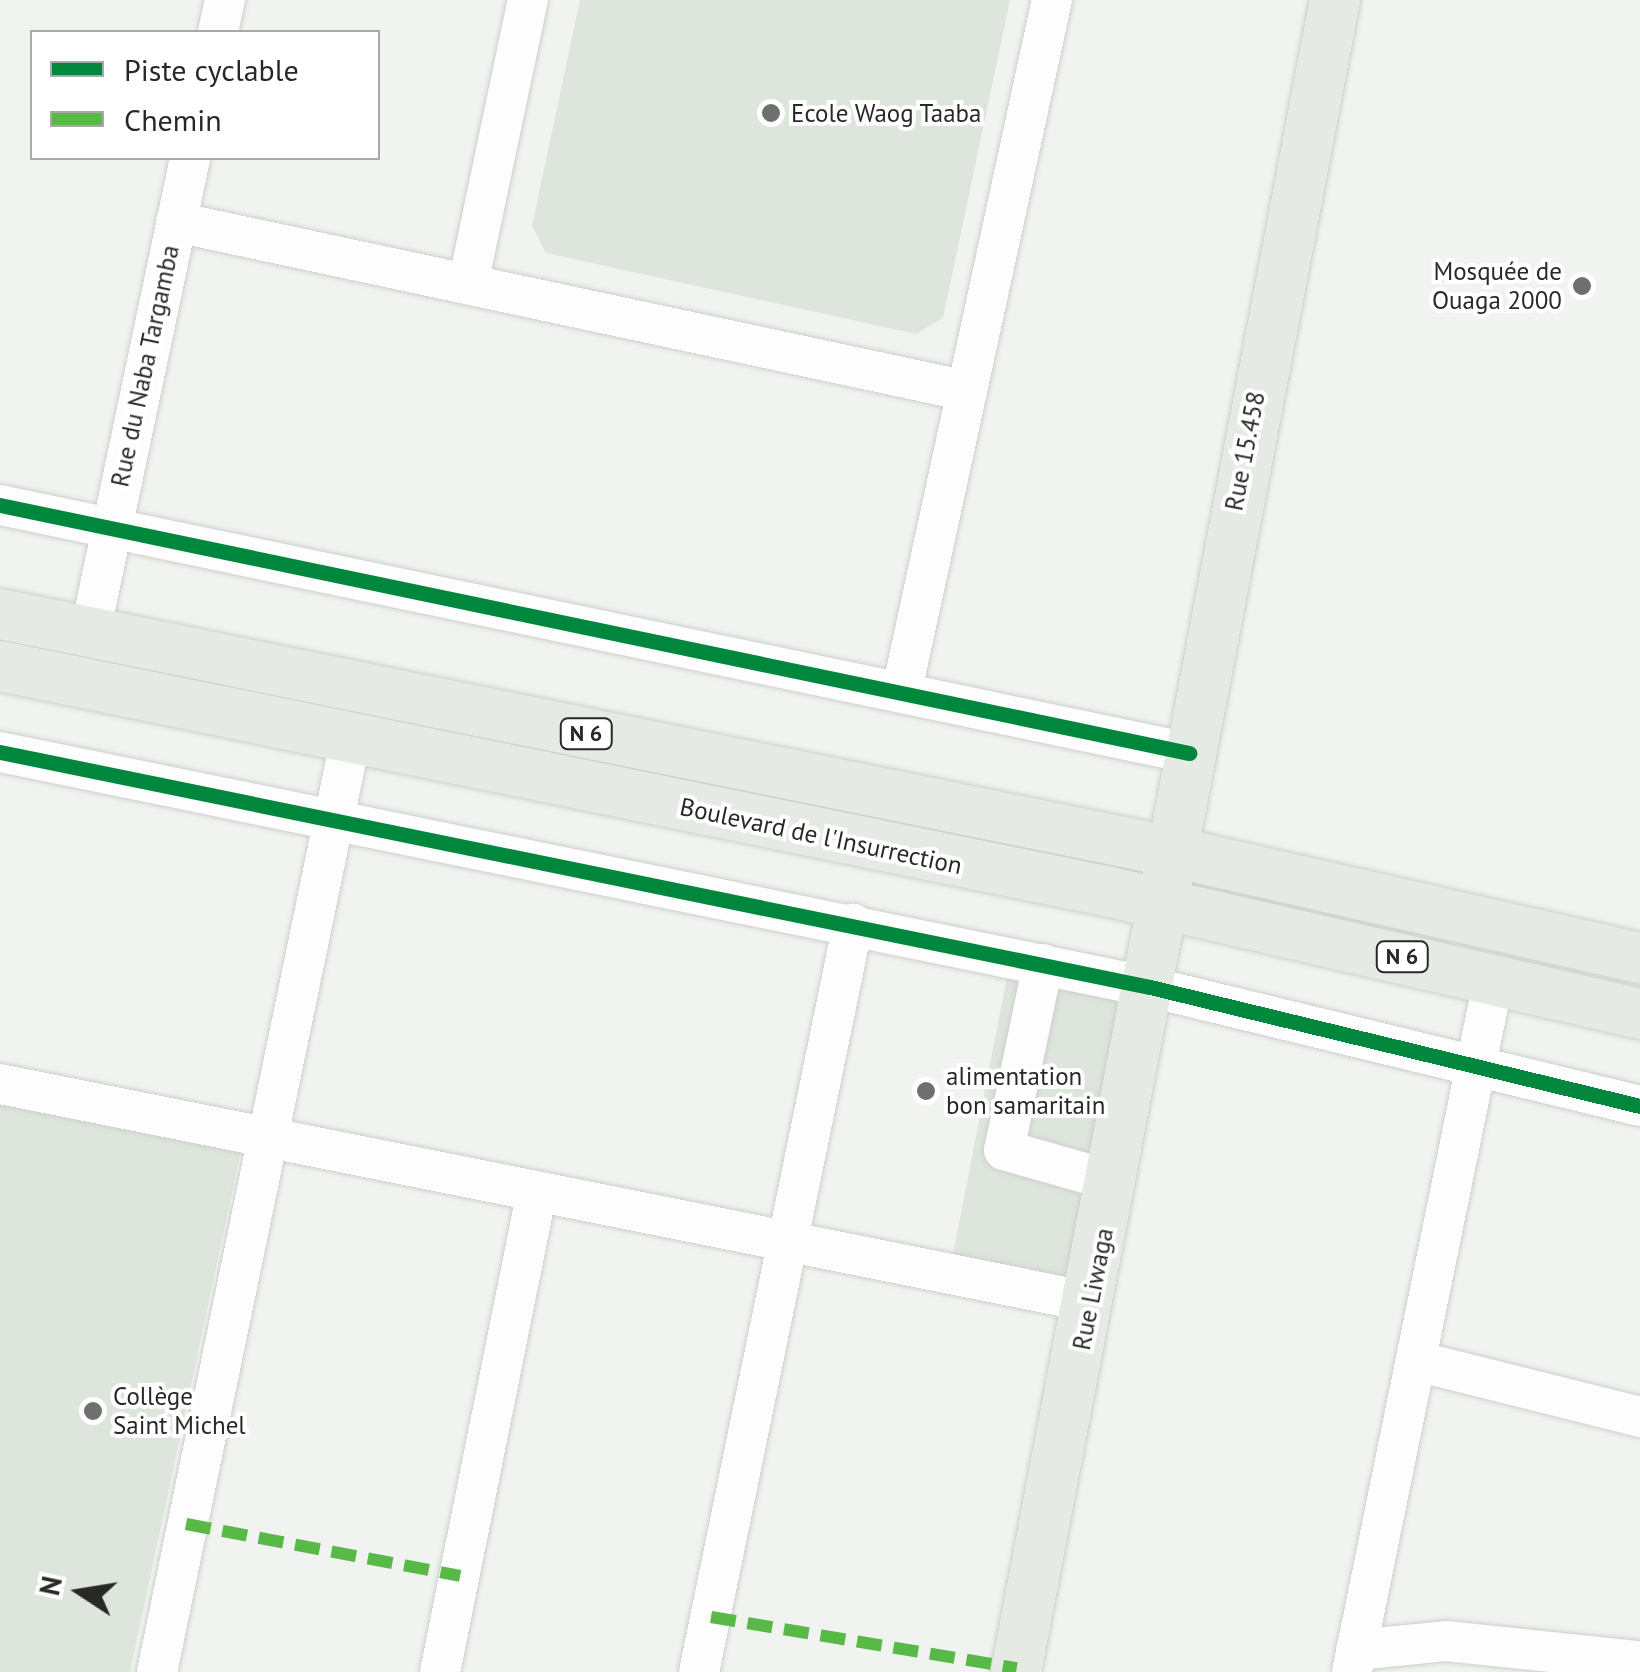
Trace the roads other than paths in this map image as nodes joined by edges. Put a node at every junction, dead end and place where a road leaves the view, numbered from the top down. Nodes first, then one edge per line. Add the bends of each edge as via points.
1 (225, 0) edge
2 (528, 0) edge
3 (1052, 0) edge
4 (1335, 0) edge
5 (218, 30) edge
6 (190, 160) edge
7 (176, 222) junction
8 (468, 284) junction
9 (967, 391) junction
10 (0, 505) edge
11 (110, 528) junction
12 (0, 614) edge
13 (90, 634) junction
14 (0, 666) edge
15 (902, 690) junction
16 (351, 736) junction
17 (0, 752) edge
18 (1189, 752) junction
19 (334, 819) junction
20 (1173, 852) junction
21 (1164, 904) junction
22 (853, 924) junction
23 (1640, 958) edge
24 (1043, 964) junction
25 (1494, 977) junction
26 (1150, 986) junction
27 (1640, 1014) edge
28 (1476, 1064) junction
29 (0, 1084) edge
30 (1640, 1106) edge
31 (267, 1139) junction
32 (1114, 1181) junction
33 (536, 1195) junction
34 (787, 1247) junction
35 (1090, 1302) junction
36 (1416, 1361) junction
37 (1640, 1416) edge
38 (1637, 1658) edge
39 (1354, 1661) edge
40 (157, 1672) edge
41 (440, 1672) edge
42 (700, 1672) edge
43 (1016, 1672) edge

1 - 5 street
2 - 8 street
3 - 9 street
4 - 18 main road, Rue 15.458
6 - 7 street, Rue du Naba Targamba
7 - 8 street
7 - 11 street, Rue du Naba Targamba
8 - 9 street
9 - 15 street
10 - 11 street
11 - 13 street, Rue du Naba Targamba
11 - 15 street
12 - 13 main road, Boulevard de l'Insurrection / N 6
13 - 20 main road, Boulevard de l'Insurrection / N 6
14 - 16 main road, Boulevard de l'Insurrection / N 6
15 - 18 street
16 - 19 street
16 - 21 main road, Boulevard de l'Insurrection / N 6
17 - 19 street
18 - 20 main road, Rue 15.458
19 - 22 street
19 - 31 street
20 - 21 main road, Rue 15.458
20 - 23 main road, Boulevard de l'Insurrection / N 6
21 - 25 main road, Boulevard de l'Insurrection / N 6
21 - 26 main road, Rue Liwaga
22 - 24 street
22 - 34 street
24 - 26 street
24 - 32 street via 1004,1150
25 - 27 main road, Boulevard de l'Insurrection / N 6
25 - 28 street
26 - 28 street
26 - 32 main road, Rue Liwaga
28 - 30 street
28 - 36 street
29 - 31 street
31 - 33 street
31 - 40 street
32 - 35 main road, Rue Liwaga
33 - 34 street
33 - 41 street
34 - 35 street
34 - 42 street
35 - 43 main road, Rue Liwaga
36 - 37 street
36 - 39 street
38 - 39 street via 1446,1641

